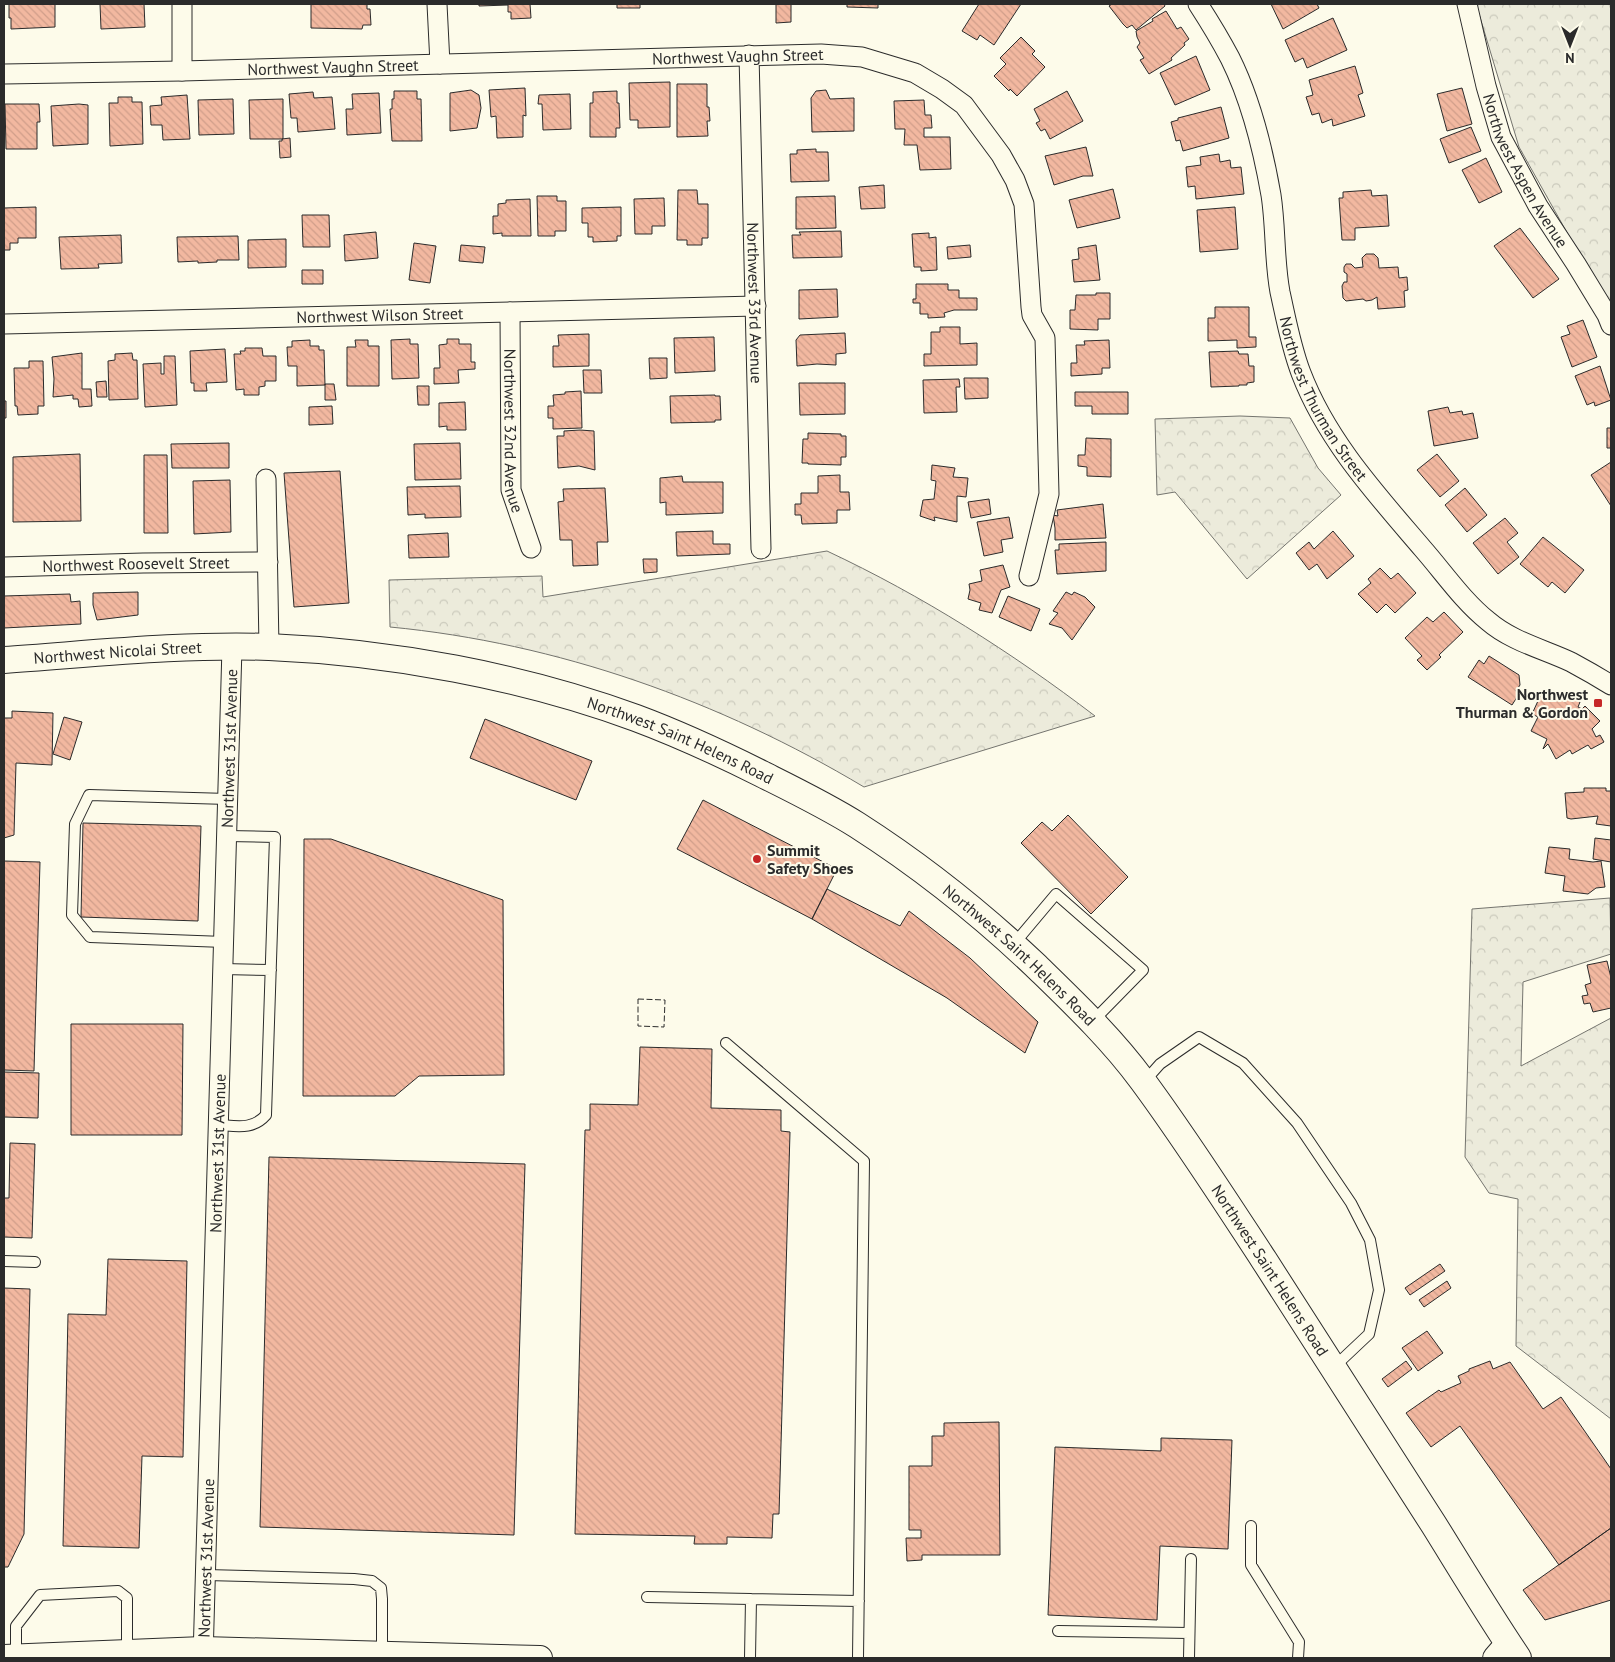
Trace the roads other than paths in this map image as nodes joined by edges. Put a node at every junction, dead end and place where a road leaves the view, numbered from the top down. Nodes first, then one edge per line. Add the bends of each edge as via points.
1 (182, 4) edge
2 (437, 4) edge
3 (1198, 4) edge
4 (1467, 4) edge
5 (750, 55) junction
6 (440, 64) junction
7 (182, 71) junction
8 (4, 74) edge
9 (756, 306) junction
10 (510, 312) junction
11 (4, 324) edge
12 (1611, 325) edge
13 (266, 479) dead end
14 (532, 548) dead end
15 (762, 549) dead end
16 (268, 562) junction
17 (4, 567) edge
18 (1029, 576) dead end
19 (232, 647) junction
20 (269, 647) junction
21 (4, 660) edge
22 (1611, 685) edge
23 (228, 799) junction
24 (227, 836) junction
25 (224, 942) junction
26 (1013, 945) junction
27 (223, 969) junction
28 (271, 970) junction
29 (1092, 1022) junction
30 (726, 1043) dead end
31 (1144, 1082) junction
32 (218, 1125) junction
33 (4, 1261) edge
34 (35, 1262) dead end
35 (1334, 1367) junction
36 (1251, 1526) dead end
37 (1191, 1559) dead end
38 (206, 1575) junction
39 (647, 1597) dead end
40 (751, 1599) junction
41 (859, 1602) junction
42 (1058, 1631) dead end
43 (1189, 1633) junction
44 (127, 1652) junction
45 (1507, 1653) edge
46 (203, 1654) edge
47 (382, 1654) junction
48 (409, 1656) edge
49 (10, 1657) edge
50 (540, 1658) edge
51 (750, 1658) edge
52 (858, 1658) edge
53 (1189, 1658) edge
54 (1298, 1658) edge

1 - 7 street
2 - 6 street
3 - 22 street, Northwest Thurman Street via 1231,60 1247,98 1271,196 1280,289 1291,344 1301,374 1335,439 1393,514 1488,621 1505,633 1572,663
4 - 12 street, Northwest Aspen Avenue via 1501,137 1538,206
5 - 6 street, Northwest Vaughn Street
5 - 9 street, Northwest 33rd Avenue
5 - 18 street, Northwest Vaughn Street via 862,57 915,74 964,105 1002,155 1024,204 1032,315 1045,338 1049,494
6 - 7 street, Northwest Vaughn Street
7 - 8 street, Northwest Vaughn Street
9 - 10 street, Northwest Wilson Street
9 - 15 street, Northwest 33rd Avenue
10 - 11 street, Northwest Wilson Street
10 - 14 street, Northwest 32nd Avenue via 511,490
13 - 16 street
16 - 17 street, Northwest Roosevelt Street
16 - 20 street
19 - 20 main road, Northwest Saint Helens Road
19 - 21 main road, Northwest Nicolai Street
19 - 23 street, Northwest 31st Avenue
20 - 26 main road, Northwest Saint Helens Road via 405,660 474,673 570,696 636,718 710,748 854,823 920,869
23 - 24 street, Northwest 31st Avenue
23 - 25 lane via 89,795 75,824 72,915 90,937
24 - 25 street, Northwest 31st Avenue
24 - 28 lane via 275,837
25 - 27 street, Northwest 31st Avenue
26 - 29 main road, Northwest Saint Helens Road
26 - 29 lane via 1056,894 1143,970
27 - 28 lane
27 - 32 street, Northwest 31st Avenue
28 - 32 lane via 266,1115 250,1126
29 - 31 main road, Northwest Saint Helens Road
30 - 41 lane via 864,1161
31 - 35 main road, Northwest Saint Helens Road
31 - 35 lane via 1160,1064 1199,1038 1243,1062 1296,1123 1351,1202 1370,1240 1380,1290 1369,1334
32 - 38 street, Northwest 31st Avenue
33 - 34 lane
35 - 45 main road, Northwest Saint Helens Road
36 - 54 lane via 1251,1565 1299,1642
37 - 43 lane
38 - 46 street, Northwest 31st Avenue
38 - 47 lane via 372,1581 380,1588 382,1599
39 - 40 lane
40 - 41 lane
40 - 51 lane
41 - 52 lane
42 - 43 lane
43 - 53 lane
44 - 46 street
44 - 49 street
44 - 49 lane via 127,1598 118,1591 40,1594 16,1626
46 - 47 street
47 - 48 street
48 - 50 street

